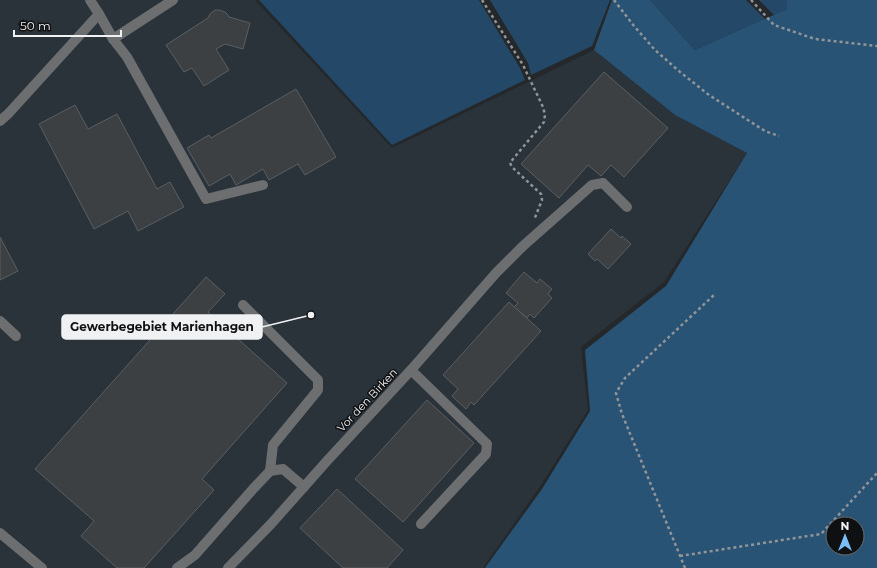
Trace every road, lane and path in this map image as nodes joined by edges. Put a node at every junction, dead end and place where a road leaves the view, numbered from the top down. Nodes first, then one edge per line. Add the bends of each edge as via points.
1 (90, 0) edge
2 (173, 0) edge
3 (482, 0) edge
4 (614, 0) edge
5 (751, 0) edge
6 (99, 14) junction
7 (113, 39) junction
8 (877, 46) edge
9 (0, 120) edge
10 (779, 136) dead end
11 (263, 185) dead end
12 (627, 208) dead end
13 (531, 226) dead end
14 (715, 294) dead end
15 (242, 305) dead end
16 (0, 321) edge
17 (16, 336) dead end
18 (411, 370) junction
19 (270, 471) junction
20 (877, 473) edge
21 (304, 487) junction
22 (421, 524) dead end
23 (0, 532) edge
24 (680, 556) junction
25 (42, 568) edge
26 (177, 568) edge
27 (228, 568) edge
28 (685, 568) edge

1 - 6 street
2 - 7 street
3 - 13 path via 523,65 545,115 544,122 510,163 541,194 542,200
4 - 10 path via 655,50 680,72 709,95 765,131
5 - 8 path via 774,25 815,39
6 - 7 street
6 - 9 street
7 - 11 street via 127,57 206,199
12 - 18 street, Vor den Birken via 603,183 592,185 496,273
14 - 24 path via 625,378 616,392 622,414
15 - 19 street via 318,380 318,390 273,445
16 - 17 street
18 - 21 street, Vor den Birken
18 - 22 street via 487,444 486,454
19 - 21 street via 283,469
19 - 26 street via 195,555
20 - 24 path via 821,534
21 - 27 street, Vor den Birken
23 - 25 street
24 - 28 path

